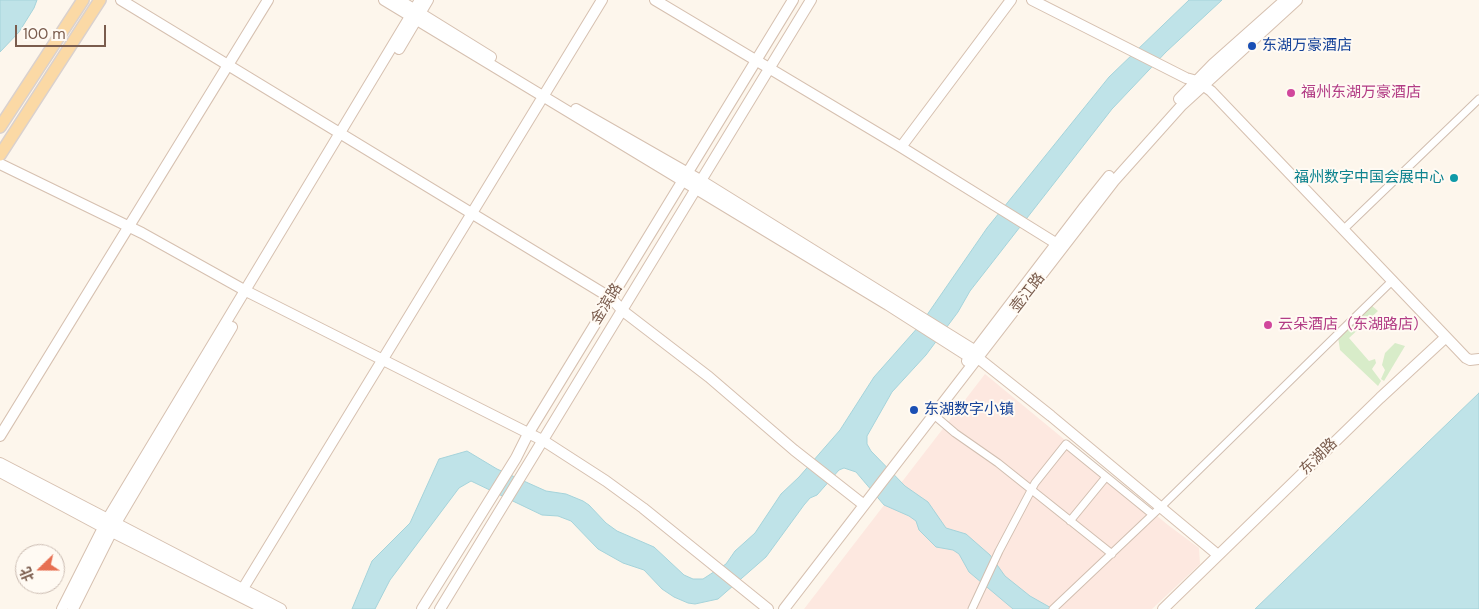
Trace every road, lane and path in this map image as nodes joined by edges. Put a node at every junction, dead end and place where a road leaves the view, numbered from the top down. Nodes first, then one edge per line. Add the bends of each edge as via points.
1 (83, 0) edge
2 (100, 0) edge
3 (120, 0) edge
4 (268, 0) edge
5 (384, 0) edge
6 (398, 0) edge
7 (420, 0) edge
8 (428, 0) edge
9 (602, 0) edge
10 (655, 0) edge
11 (793, 0) edge
12 (811, 0) edge
13 (1011, 0) edge
14 (1032, 0) edge
15 (1286, 0) edge
16 (1297, 0) edge
17 (416, 15) junction
18 (756, 62) junction
19 (229, 66) junction
20 (769, 69) junction
21 (1200, 83) junction
22 (544, 94) junction
23 (1479, 99) edge
24 (0, 127) edge
25 (343, 135) junction
26 (901, 147) junction
27 (0, 155) edge
28 (0, 164) edge
29 (686, 177) junction
30 (699, 185) junction
31 (472, 213) junction
32 (130, 227) junction
33 (1344, 229) junction
34 (1059, 246) junction
35 (1393, 280) junction
36 (248, 292) junction
37 (611, 298) junction
38 (623, 311) junction
39 (1446, 337) junction
40 (976, 356) junction
41 (1479, 359) edge
42 (381, 360) junction
43 (934, 414) junction
44 (528, 434) junction
45 (0, 436) edge
46 (544, 441) junction
47 (0, 463) edge
48 (891, 465) junction
49 (0, 472) edge
50 (1106, 477) junction
51 (1031, 491) junction
52 (864, 500) junction
53 (1160, 507) junction
54 (1152, 514) junction
55 (1070, 521) junction
56 (110, 525) junction
57 (1112, 554) junction
58 (1218, 555) junction
59 (241, 592) junction
60 (974, 605) edge
61 (62, 609) edge
62 (72, 609) edge
63 (264, 609) edge
64 (281, 609) edge
65 (422, 609) edge
66 (440, 609) edge
67 (768, 609) edge
68 (775, 609) edge
69 (784, 609) edge
70 (1053, 609) edge
71 (1163, 609) edge

1 - 24 main road
2 - 27 main road
3 - 19 street
4 - 19 street
5 - 17 street
6 - 17 street
7 - 17 street
8 - 17 street
9 - 22 street
10 - 18 street
11 - 18 street, 金滨路
12 - 20 street, 金滨路
13 - 26 street
14 - 21 street
15 - 21 street, 壶江路
16 - 21 street, 壶江路
17 - 22 street
17 - 25 street
18 - 20 street
18 - 29 street, 金滨路
19 - 25 street
19 - 32 street
20 - 26 street
20 - 30 street, 金滨路
21 - 33 street
21 - 34 street, 壶江路
22 - 29 street
22 - 31 street
23 - 33 street
25 - 31 street
25 - 36 street
26 - 34 street
28 - 32 street
29 - 30 street
29 - 37 street, 金滨路
30 - 38 street, 金滨路
30 - 40 street
31 - 37 street
31 - 42 street
32 - 36 street
32 - 45 street
33 - 35 street
34 - 40 street, 壶江路
35 - 39 street
35 - 53 street
36 - 42 street
36 - 56 street
37 - 38 street
37 - 44 street, 金滨路
38 - 46 street, 金滨路
38 - 52 street via 843,490
39 - 41 street via 1466,358
39 - 58 street, 东湖路
40 - 43 street, 壶江路
40 - 48 street, 壶江路
40 - 53 street
42 - 44 street
42 - 59 street
43 - 48 street, 壶江路
43 - 51 street via 955,434 998,463
44 - 46 street
44 - 65 street, 金滨路
46 - 66 street, 金滨路
46 - 67 street via 606,481
47 - 56 street
48 - 52 street, 壶江路
49 - 56 street
50 - 51 street via 1066,444
50 - 54 street
50 - 55 street
51 - 55 street
51 - 60 street
52 - 68 street, 壶江路
52 - 69 street, 壶江路
53 - 54 street
53 - 58 street
54 - 57 street
55 - 57 street
56 - 59 street
56 - 61 street
56 - 62 street
57 - 70 street
58 - 71 street, 东湖路
59 - 63 street
59 - 64 street

